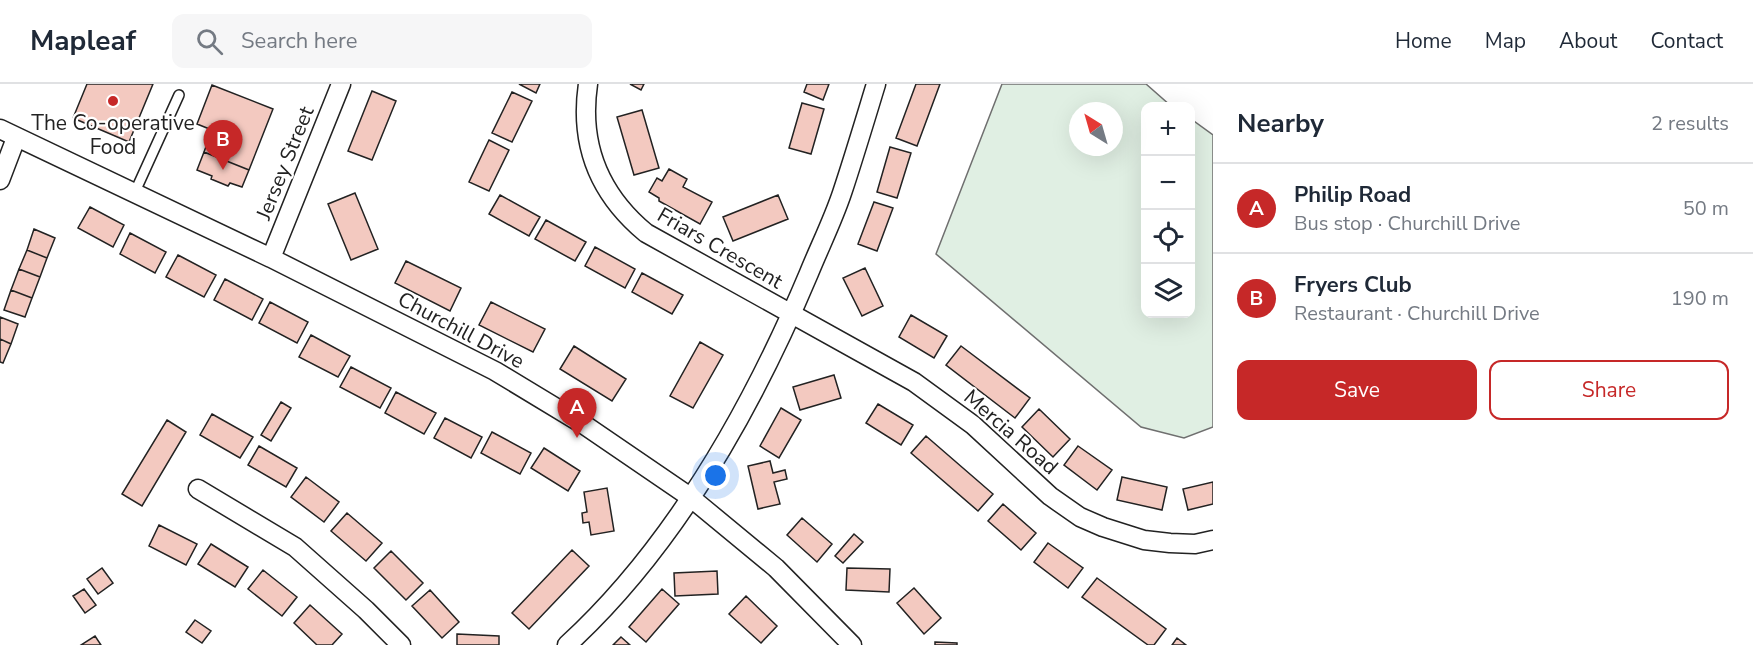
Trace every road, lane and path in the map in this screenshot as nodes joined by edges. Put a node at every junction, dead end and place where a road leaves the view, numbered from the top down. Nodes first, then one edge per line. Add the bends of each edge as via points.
1 (341, 84) edge
2 (588, 84) edge
3 (876, 84) edge
4 (179, 95) dead end
5 (8, 134) edge
6 (0, 180) edge
7 (134, 194) junction
8 (271, 258) junction
9 (791, 315) junction
10 (198, 489) dead end
11 (690, 497) junction
12 (1213, 540) edge
13 (401, 645) edge
14 (567, 645) edge
15 (852, 645) edge

1 - 8 street, Jersey Street
2 - 9 street, Friars Crescent via 587,135 594,164 615,202 646,233
3 - 9 street via 841,195
4 - 7 lane
5 - 6 street
5 - 7 street, Churchill Drive
7 - 8 street, Churchill Drive
8 - 11 street, Churchill Drive via 495,371 586,426
9 - 11 street via 748,405
9 - 12 street, Mercia Road via 880,362 946,404 1050,496 1080,517 1144,540
10 - 13 street via 295,548
11 - 14 street via 634,576
11 - 15 street, Churchill Drive via 776,568

